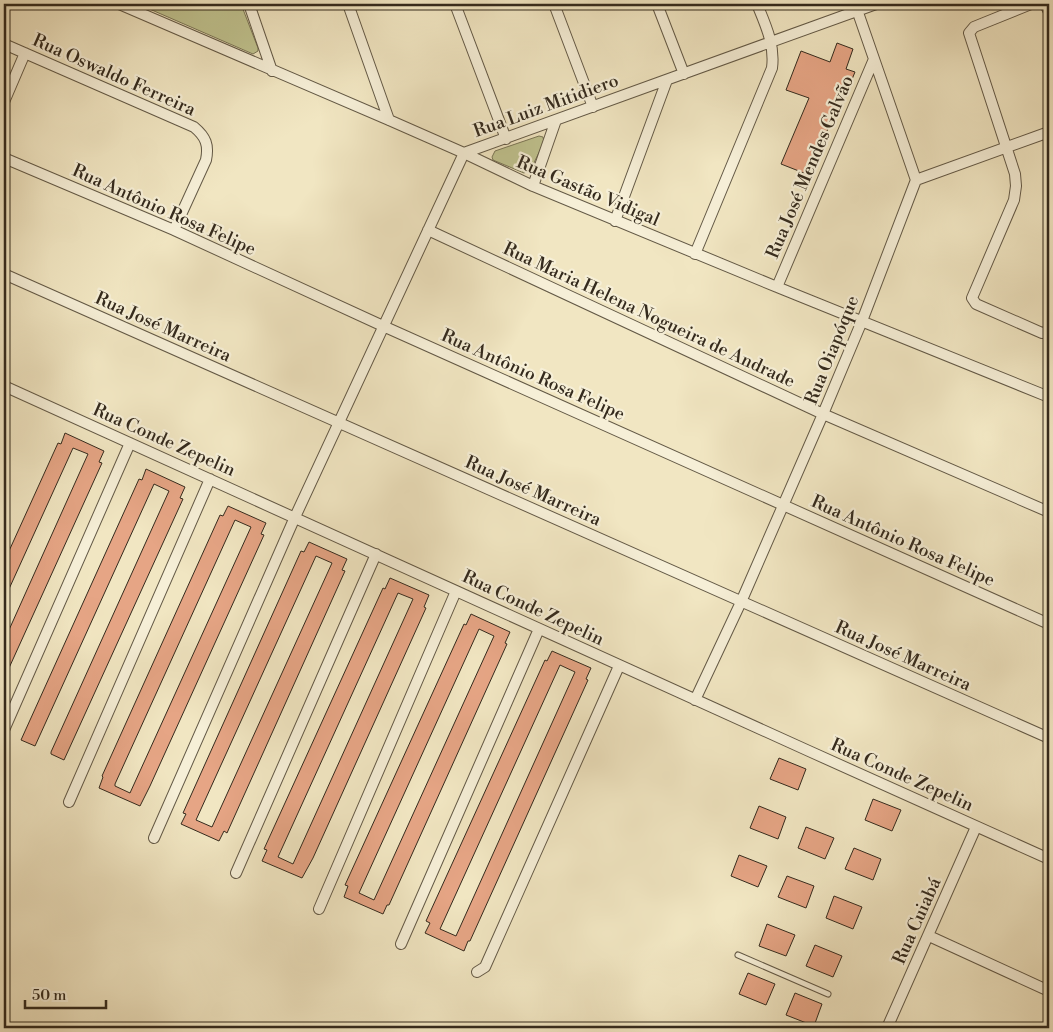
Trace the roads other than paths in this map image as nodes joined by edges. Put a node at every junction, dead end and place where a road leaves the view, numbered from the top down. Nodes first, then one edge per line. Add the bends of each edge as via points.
1 (119, 4) edge
2 (249, 4) edge
3 (348, 4) edge
4 (455, 4) edge
5 (554, 4) edge
6 (657, 4) edge
7 (758, 4) edge
8 (876, 4) edge
9 (1031, 4) edge
10 (1045, 4) edge
11 (857, 7) edge
12 (1049, 12) edge
13 (772, 42) junction
14 (4, 44) edge
15 (25, 53) junction
16 (874, 59) junction
17 (272, 71) junction
18 (684, 74) junction
19 (667, 80) junction
20 (4, 102) edge
21 (593, 107) junction
22 (389, 120) junction
23 (556, 120) junction
24 (1049, 132) edge
25 (506, 139) junction
26 (1006, 149) junction
27 (464, 153) junction
28 (4, 158) edge
29 (916, 180) junction
30 (533, 186) junction
31 (615, 220) junction
32 (174, 230) junction
33 (428, 230) junction
34 (696, 254) junction
35 (4, 274) edge
36 (777, 287) junction
37 (862, 321) junction
38 (384, 326) junction
39 (1049, 332) edge
40 (4, 386) edge
41 (1049, 397) edge
42 (823, 414) junction
43 (339, 422) junction
44 (130, 443) junction
45 (210, 479) junction
46 (784, 505) junction
47 (1049, 512) edge
48 (295, 517) junction
49 (376, 554) junction
50 (456, 591) junction
51 (741, 602) junction
52 (1049, 624) edge
53 (539, 629) junction
54 (619, 666) junction
55 (695, 700) junction
56 (4, 730) edge
57 (1049, 738) edge
58 (69, 802) dead end
59 (976, 826) junction
60 (154, 838) dead end
61 (1049, 859) edge
62 (236, 874) dead end
63 (319, 909) dead end
64 (929, 936) junction
65 (401, 944) dead end
66 (738, 955) dead end
67 (477, 972) dead end
68 (1049, 992) edge
69 (828, 994) dead end
70 (887, 1028) edge

1 - 17 street, Rua Gastão Vidigal
2 - 17 street
3 - 22 street
4 - 25 street
5 - 21 street
6 - 18 street
7 - 13 street
8 - 11 street, Rua Luiz Mitidiero
9 - 26 street via 974,27 969,33
10 - 12 street
11 - 13 street, Rua Luiz Mitidiero
11 - 16 street
13 - 18 street, Rua Luiz Mitidiero
13 - 34 street via 772,68
14 - 15 street, Rua Oswaldo Ferreira
15 - 20 street
15 - 32 street, Rua Oswaldo Ferreira via 202,133 208,150 206,160
16 - 29 street
16 - 36 street, Rua José Mendes Galvão
17 - 22 street, Rua Gastão Vidigal
18 - 19 street, Rua Luiz Mitidiero
19 - 21 street, Rua Luiz Mitidiero
19 - 31 street
21 - 23 street, Rua Luiz Mitidiero
22 - 27 street, Rua Gastão Vidigal
23 - 25 street, Rua Luiz Mitidiero
23 - 30 street
24 - 26 street
25 - 27 street, Rua Luiz Mitidiero
26 - 29 street
26 - 39 street via 1015,174 1014,200 973,301 1042,334
27 - 30 street, Rua Gastão Vidigal
27 - 33 street, Rua Luiz Mitidiero
28 - 32 street, Rua Antônio Rosa Felipe
29 - 37 street, Rua Oiapóque
30 - 31 street, Rua Gastão Vidigal
31 - 34 street, Rua Gastão Vidigal
32 - 38 street, Rua Antônio Rosa Felipe
33 - 38 street, Rua Luiz Mitidiero
33 - 42 street, Rua Maria Helena Nogueira de Andrade
34 - 36 street, Rua Gastão Vidigal
35 - 43 street, Rua José Marreira
36 - 37 street, Rua Gastão Vidigal
37 - 41 street, Rua Gastão Vidigal
37 - 42 street, Rua Oiapóque
38 - 43 street, Rua Luiz Mitidiero
38 - 46 street, Rua Antônio Rosa Felipe
40 - 44 street, Rua Conde Zepelin
42 - 46 street, Rua Oiapóque
42 - 47 street, Rua Maria Helena Nogueira de Andrade
43 - 48 street, Rua Luiz Mitidiero
43 - 51 street, Rua José Marreira
44 - 45 street, Rua Conde Zepelin
44 - 56 street
45 - 48 street, Rua Conde Zepelin
45 - 58 street
46 - 51 street, Rua Oiapóque
46 - 52 street, Rua Antônio Rosa Felipe
48 - 49 street, Rua Conde Zepelin
48 - 60 street, Rua Luiz Mitidiero
49 - 50 street, Rua Conde Zepelin
49 - 62 street
50 - 53 street, Rua Conde Zepelin
50 - 63 street
51 - 55 street, Rua Oiapóque
51 - 57 street, Rua José Marreira
53 - 54 street, Rua Conde Zepelin
53 - 65 street
54 - 55 street, Rua Conde Zepelin
54 - 67 street via 485,968
55 - 59 street, Rua Conde Zepelin
59 - 61 street, Rua Conde Zepelin
59 - 64 street, Rua Cuiabá
64 - 68 street
64 - 70 street, Rua Cuiabá
66 - 69 lane

